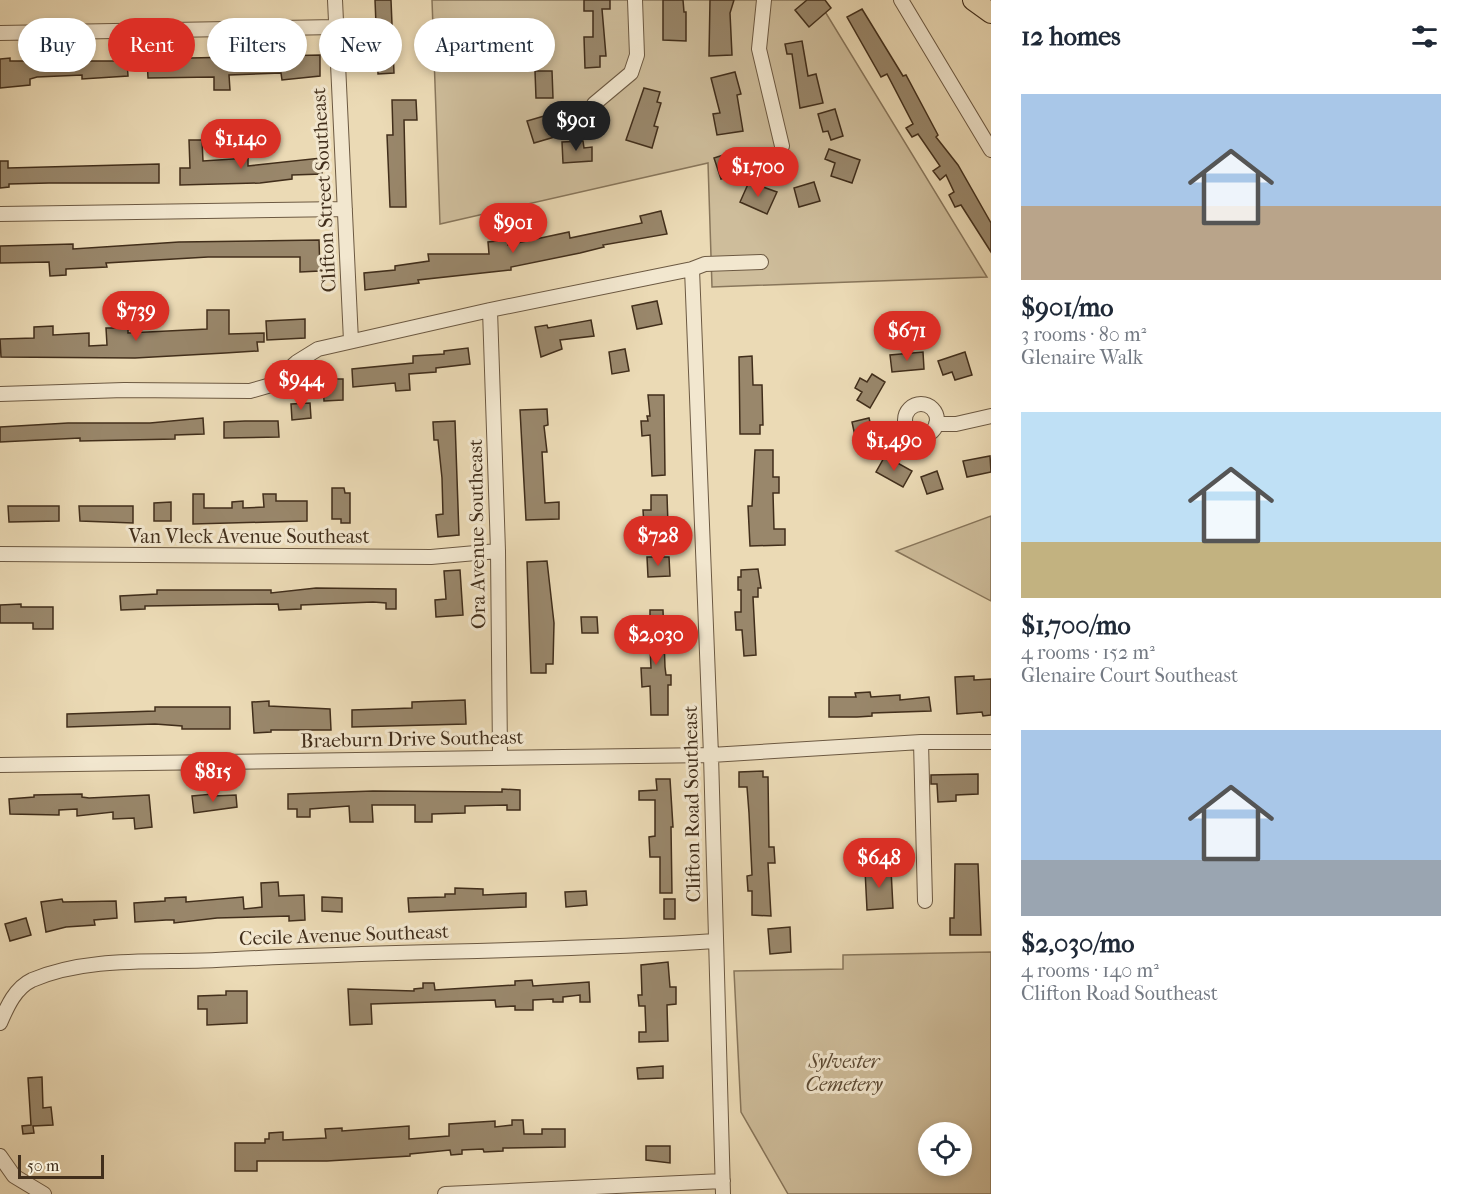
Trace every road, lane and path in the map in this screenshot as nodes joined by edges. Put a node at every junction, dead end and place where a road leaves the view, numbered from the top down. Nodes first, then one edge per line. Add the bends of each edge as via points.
1 (335, 0) edge
2 (635, 0) edge
3 (764, 0) edge
4 (901, 0) edge
5 (973, 0) edge
6 (991, 13) edge
7 (335, 18) edge
8 (319, 27) edge
9 (0, 33) edge
10 (337, 72) edge
11 (594, 104) dead end
12 (782, 146) dead end
13 (991, 150) edge
14 (345, 209) junction
15 (0, 214) edge
16 (761, 262) dead end
17 (692, 269) junction
18 (490, 310) junction
19 (351, 341) junction
20 (0, 394) edge
21 (991, 416) edge
22 (936, 424) dead end
23 (498, 551) junction
24 (0, 554) edge
25 (921, 742) junction
26 (991, 742) edge
27 (711, 755) junction
28 (500, 756) junction
29 (0, 765) edge
30 (925, 901) dead end
31 (715, 940) junction
32 (0, 1023) edge
33 (0, 1156) edge
34 (723, 1188) edge
35 (44, 1194) edge
36 (445, 1194) edge

1 - 7 street, Clifton Street Southeast
2 - 11 street via 638,55 631,74
3 - 12 street via 759,49
4 - 13 street
5 - 6 highway
8 - 9 street
10 - 14 street, Clifton Street Southeast
14 - 15 street
14 - 19 street, Clifton Street Southeast
16 - 17 street via 705,264
17 - 18 street
17 - 27 street, Clifton Road Southeast
18 - 19 street
18 - 23 street, Ora Avenue Southeast
19 - 20 street via 318,350 271,385 250,391
21 - 22 street
23 - 24 street, Van Vleck Avenue Southeast via 430,557
23 - 28 street, Ora Avenue Southeast
25 - 26 street, Braeburn Drive Southeast
25 - 27 street, Braeburn Drive Southeast
25 - 30 street
27 - 28 street, Braeburn Drive Southeast
27 - 31 street, Clifton Road Southeast
28 - 29 street, Braeburn Drive Southeast
31 - 32 street, Cecile Avenue Southeast via 622,947 358,952 118,963 54,973 30,981 10,999
31 - 34 street, Clifton Road Southeast
33 - 35 street via 14,1176
34 - 36 street

